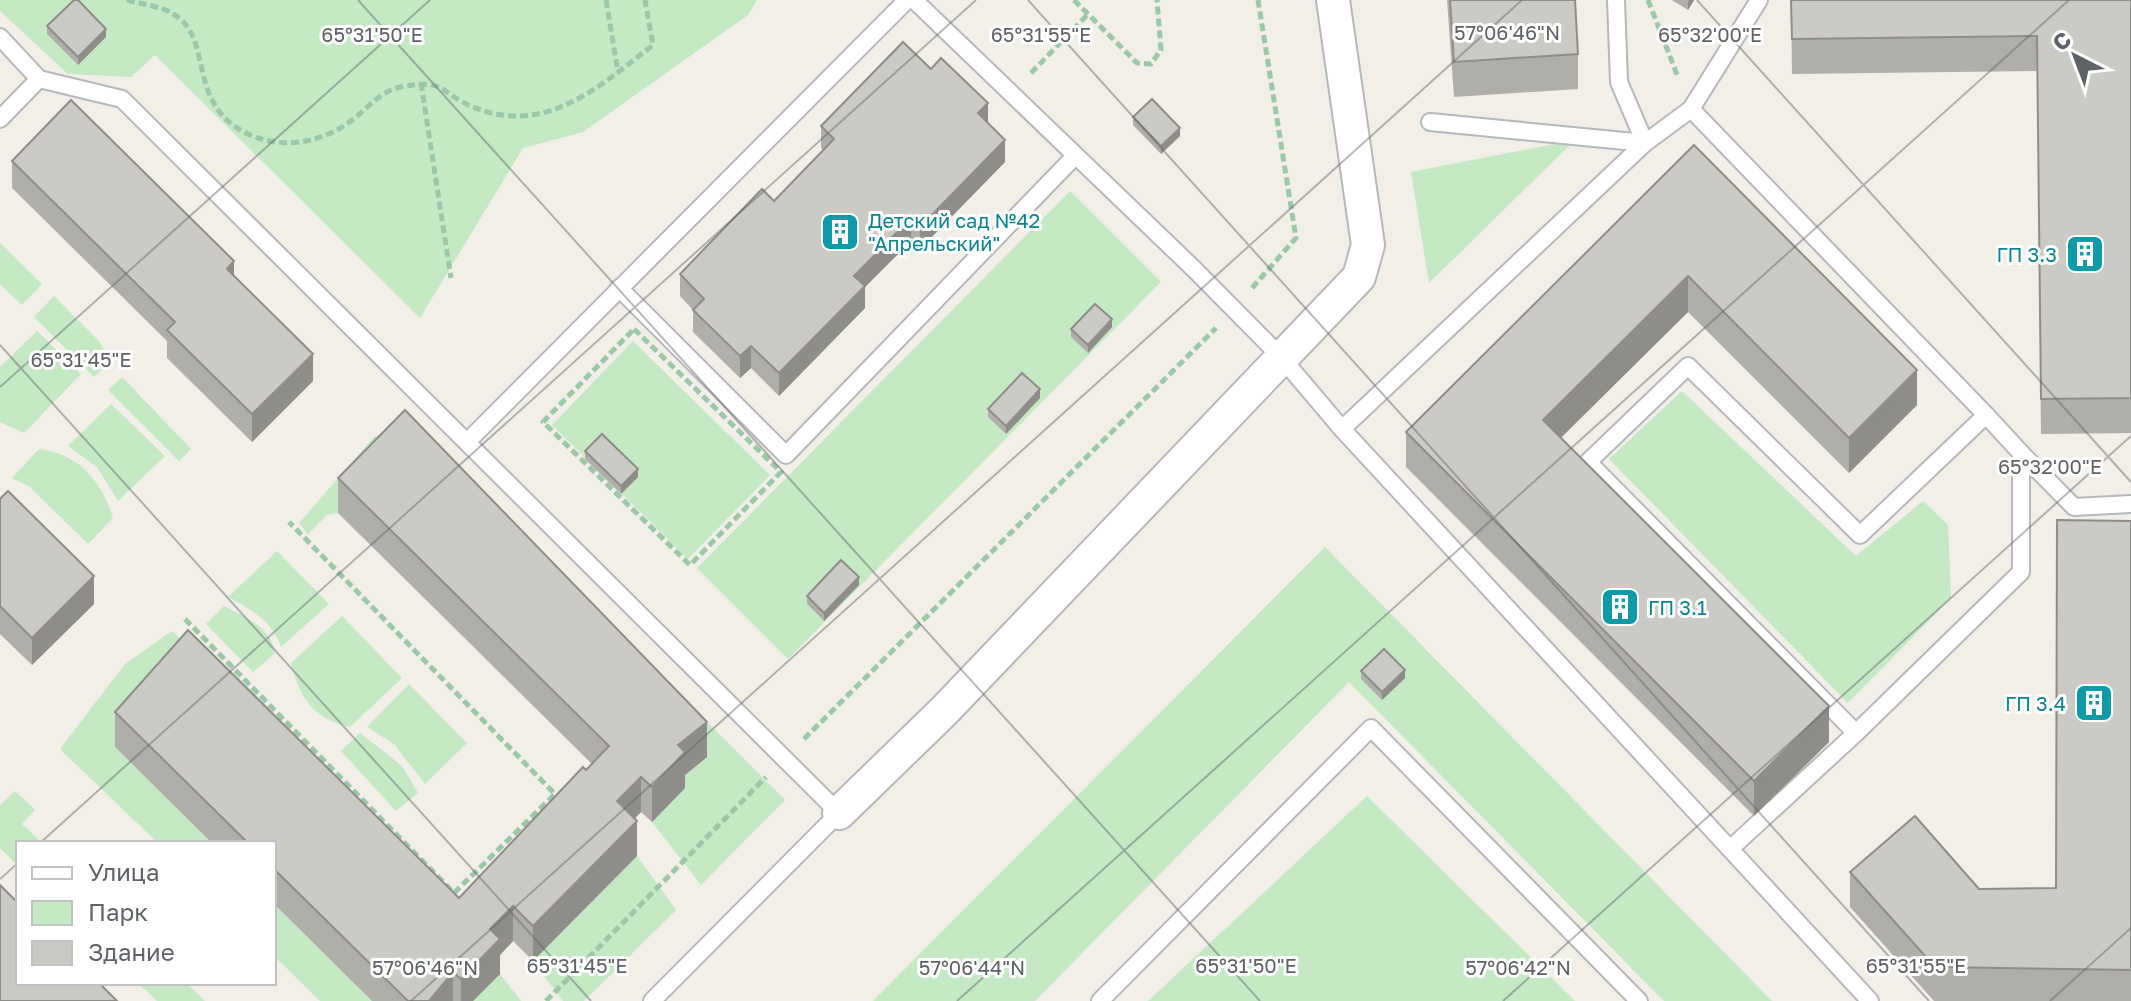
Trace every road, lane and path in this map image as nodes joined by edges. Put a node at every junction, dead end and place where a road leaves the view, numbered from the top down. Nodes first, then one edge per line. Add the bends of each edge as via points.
1 (127, 0) edge
2 (606, 0) edge
3 (645, 0) edge
4 (907, 0) edge
5 (914, 0) edge
6 (1074, 0) edge
7 (1157, 0) edge
8 (1258, 0) edge
9 (1333, 0) edge
10 (1616, 0) edge
11 (1648, 0) edge
12 (1759, 0) edge
13 (1088, 14) junction
14 (0, 37) edge
15 (618, 72) junction
16 (39, 79) junction
17 (421, 83) junction
18 (1011, 94) junction
19 (1691, 109) junction
20 (0, 119) edge
21 (1430, 122) dead end
22 (1645, 143) junction
23 (1075, 156) junction
24 (451, 278) dead end
25 (619, 288) junction
26 (1234, 309) junction
27 (1209, 315) dead end
28 (1281, 357) junction
29 (1986, 415) junction
30 (1342, 429) junction
31 (467, 442) junction
32 (2021, 453) junction
33 (792, 461) dead end
34 (781, 472) junction
35 (2131, 504) edge
36 (289, 522) dead end
37 (185, 619) dead end
38 (1856, 733) junction
39 (784, 760) junction
40 (839, 813) junction
41 (1730, 849) junction
42 (546, 1001) edge
43 (652, 1001) edge
44 (1100, 1001) edge
45 (1639, 1001) edge
46 (1870, 1001) edge

1 - 17 path via 170,11 182,20 193,36 208,94 227,120 248,134 276,142 328,136 390,89
2 - 15 path
3 - 15 path via 653,45
4 - 25 lane
5 - 18 lane
6 - 13 path
7 - 13 path via 1161,50 1151,64 1137,63
8 - 26 path via 1296,238
9 - 28 street via 1368,245 1359,277
10 - 22 lane via 1619,82
11 - 19 path
12 - 19 lane
13 - 18 path
14 - 16 lane
15 - 17 path via 576,103 510,115 485,112 446,88
16 - 20 lane
16 - 31 lane via 122,99
17 - 24 path
18 - 23 lane
19 - 22 lane
19 - 29 lane
21 - 22 lane
22 - 30 lane
23 - 25 lane via 786,455
23 - 26 lane
25 - 31 lane
26 - 28 lane
27 - 39 path via 1219,324
28 - 30 lane
28 - 40 street via 944,711
29 - 32 lane
29 - 38 lane via 1860,535 1688,366 1588,462
30 - 41 lane
31 - 39 lane
32 - 35 lane via 2074,507
32 - 38 lane via 2021,572
33 - 34 path
34 - 34 path via 690,565 543,422 634,329
36 - 37 path via 555,794 454,893
38 - 41 lane
39 - 40 lane
39 - 42 path
40 - 43 lane
41 - 46 lane
44 - 45 lane via 1371,728

